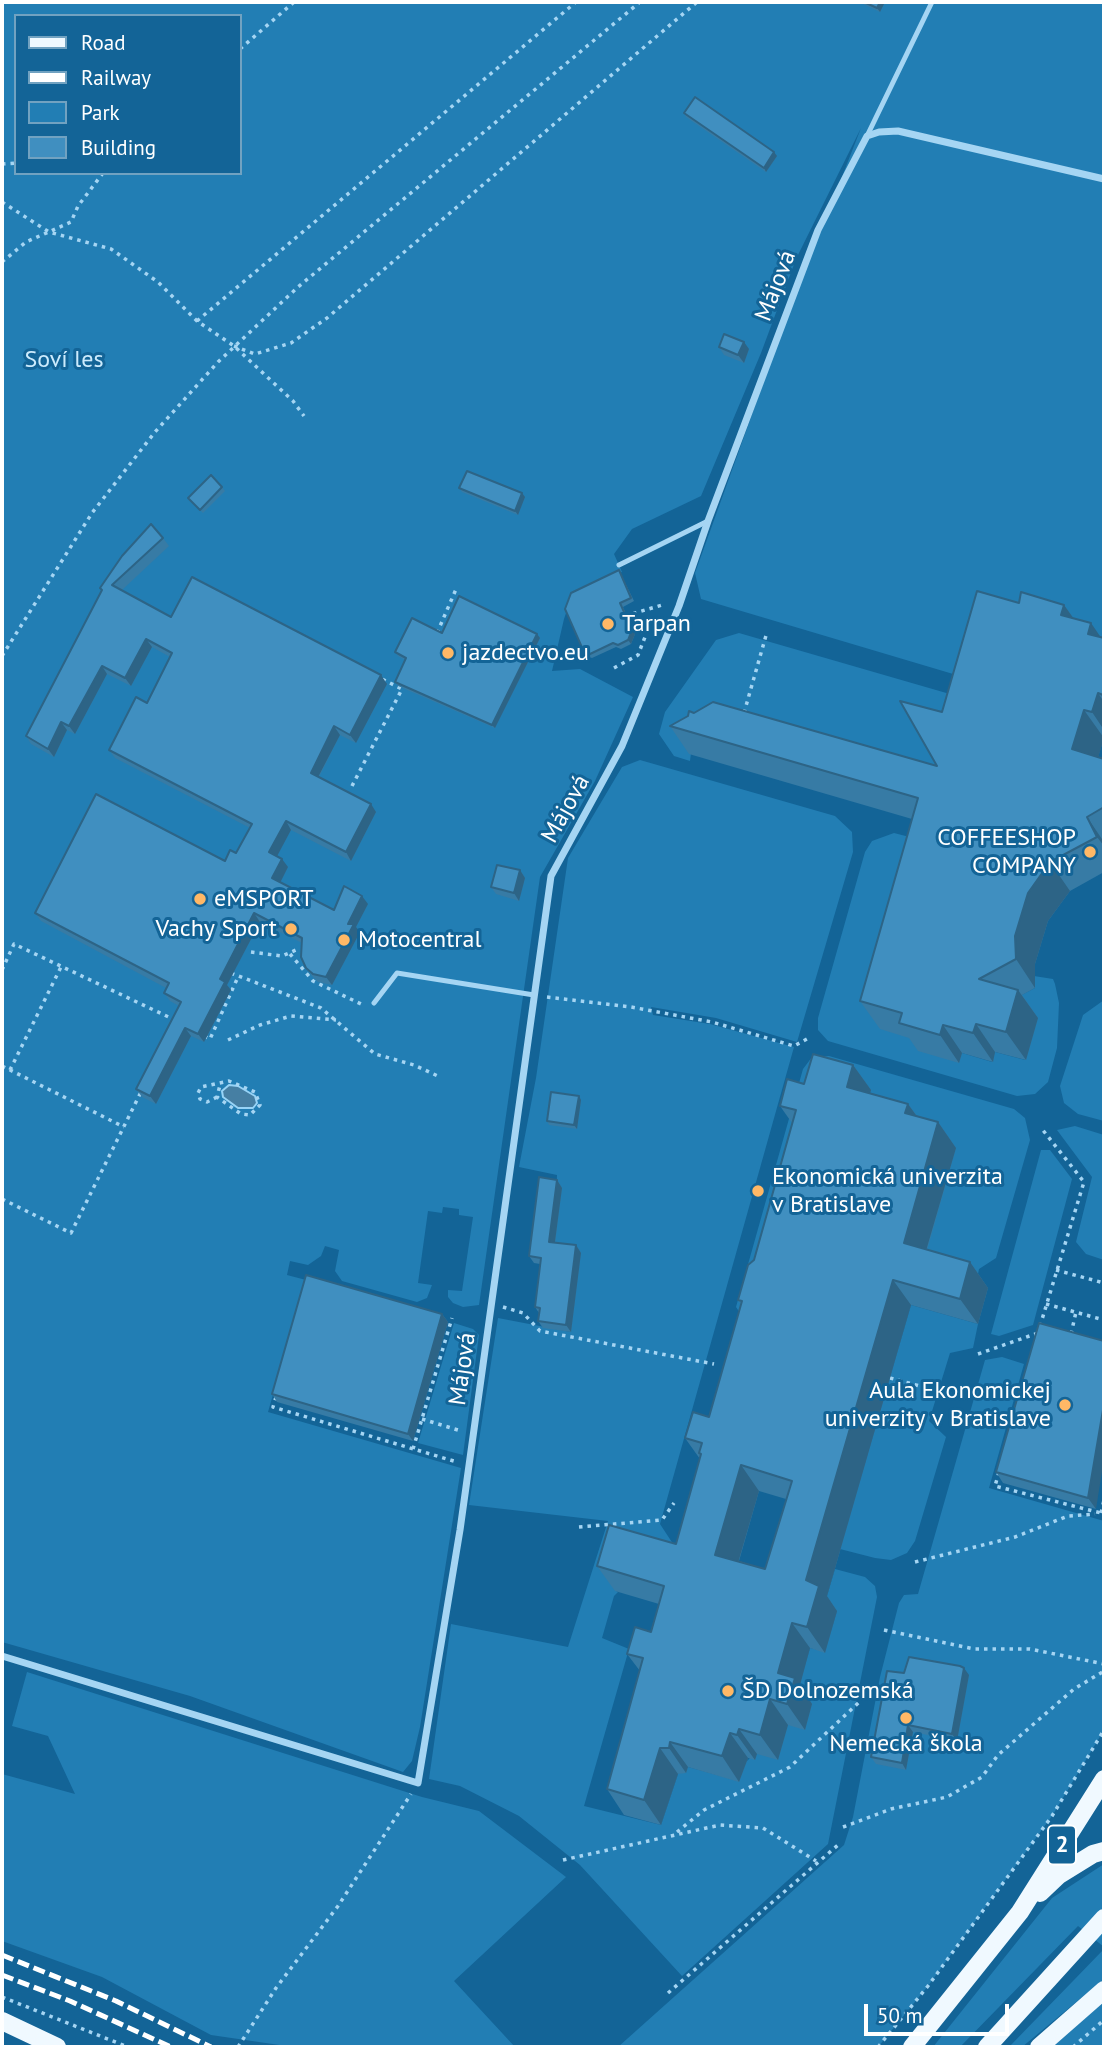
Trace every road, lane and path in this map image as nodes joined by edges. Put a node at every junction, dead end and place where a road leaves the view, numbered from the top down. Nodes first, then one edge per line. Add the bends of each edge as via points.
1 (294, 2) edge
2 (576, 2) edge
3 (640, 2) edge
4 (697, 2) edge
5 (932, 2) edge
6 (242, 47) edge
7 (867, 136) junction
8 (101, 175) edge
9 (1104, 179) edge
10 (2, 202) edge
11 (49, 232) junction
12 (2, 262) edge
13 (197, 321) junction
14 (234, 346) junction
15 (304, 416) dead end
16 (708, 521) junction
17 (619, 565) dead end
18 (457, 587) dead end
19 (662, 605) dead end
20 (633, 612) junction
21 (625, 616) edge
22 (767, 632) dead end
23 (435, 638) edge
24 (2, 656) edge
25 (614, 668) dead end
26 (379, 677) edge
27 (743, 717) edge
28 (352, 786) dead end
29 (296, 950) dead end
30 (251, 952) dead end
31 (290, 954) junction
32 (61, 967) junction
33 (2, 970) edge
34 (231, 973) edge
35 (238, 977) junction
36 (534, 995) junction
37 (373, 1006) joint
38 (338, 1020) junction
39 (177, 1021) edge
40 (199, 1033) edge
41 (807, 1039) dead end
42 (228, 1040) dead end
43 (2, 1066) edge
44 (10, 1070) junction
45 (440, 1077) dead end
46 (220, 1086) junction
47 (141, 1092) edge
48 (217, 1097) junction
49 (124, 1127) junction
50 (1042, 1129) dead end
51 (2, 1199) edge
52 (1056, 1270) junction
53 (1104, 1283) edge
54 (491, 1304) junction
55 (1046, 1304) junction
56 (1076, 1312) junction
57 (452, 1318) dead end
58 (1104, 1320) edge
59 (1038, 1332) junction
60 (1069, 1340) edge
61 (1034, 1345) edge
62 (978, 1354) dead end
63 (714, 1364) dead end
64 (890, 1378) dead end
65 (277, 1394) edge
66 (965, 1398) dead end
67 (422, 1419) junction
68 (473, 1435) junction
69 (413, 1449) junction
70 (1002, 1460) edge
71 (469, 1466) junction
72 (1104, 1500) edge
73 (674, 1503) dead end
74 (1101, 1513) junction
75 (579, 1527) dead end
76 (915, 1562) dead end
77 (884, 1630) dead end
78 (2, 1656) edge
79 (1104, 1664) edge
80 (1104, 1671) edge
81 (872, 1691) dead end
82 (1104, 1730) edge
83 (1104, 1779) edge
84 (418, 1783) junction
85 (843, 1827) dead end
86 (676, 1833) junction
87 (838, 1845) dead end
88 (1104, 1851) edge
89 (563, 1860) dead end
90 (816, 1861) junction
91 (1020, 1912) junction
92 (1104, 1918) edge
93 (1104, 1990) edge
94 (668, 1993) dead end
95 (2, 1997) edge
96 (1104, 2020) edge
97 (2, 2021) edge
98 (988, 2044) edge
99 (57, 2047) edge
100 (128, 2047) edge
101 (238, 2047) edge
102 (878, 2047) edge
103 (912, 2047) edge
104 (1039, 2047) edge
105 (1073, 2047) edge

1 - 6 path
2 - 13 path
3 - 14 path via 308,278
4 - 14 path via 327,318 291,343 255,354
5 - 7 lane
7 - 9 street via 898,131
7 - 16 street, Májová via 818,230
8 - 11 path via 71,222
10 - 11 path
11 - 12 path via 26,242
11 - 13 path via 111,249 158,282
13 - 14 path
14 - 15 path
14 - 24 path via 155,432 92,513
16 - 17 lane
16 - 36 street, Májová via 622,746 551,876
18 - 23 path
19 - 20 path
20 - 21 path
20 - 25 path via 645,637 638,655
22 - 27 path
26 - 28 path via 402,690
29 - 31 path
30 - 31 path
31 - 37 path via 313,981
32 - 33 path via 14,944
32 - 39 path
32 - 44 path
34 - 35 path
35 - 38 path via 294,995
35 - 40 path via 210,1039
36 - 37 lane via 397,973
36 - 41 path via 712,1022 794,1046
36 - 54 street, Májová
38 - 42 path via 292,1016
38 - 45 path via 375,1054
43 - 44 path
44 - 49 path
46 - 48 path
46 - 48 path via 201,1087 198,1093 208,1102
46 - 48 path via 229,1081 239,1084 255,1092 260,1105 250,1115 241,1114
47 - 49 path
49 - 51 path via 71,1233
50 - 52 path via 1084,1182
52 - 53 path
52 - 55 path
54 - 63 path via 523,1313 540,1331
54 - 68 street, Májová
55 - 56 path
55 - 59 path
56 - 58 path
56 - 60 path
57 - 67 path
59 - 61 path
59 - 62 path
64 - 66 path
65 - 69 path via 273,1407
67 - 68 path
67 - 69 path
68 - 71 street, Májová
69 - 71 path
70 - 74 path via 995,1486
71 - 84 street, Májová
72 - 74 path
73 - 75 path via 662,1520
74 - 76 path via 1068,1516 1015,1537
77 - 79 path via 974,1648 1030,1649
78 - 84 street
80 - 85 path via 1074,1689 998,1755 982,1777 947,1797 891,1809
81 - 86 path via 790,1767 704,1810
82 - 102 path via 1052,1816
83 - 91 main road, 2
84 - 101 path
86 - 89 path
86 - 90 path via 720,1825 763,1828
87 - 90 path
88 - 91 main road via 1059,1875
90 - 94 path
91 - 103 main road, 2
92 - 98 main road
93 - 104 main road
95 - 100 path
96 - 105 path
97 - 99 main road

